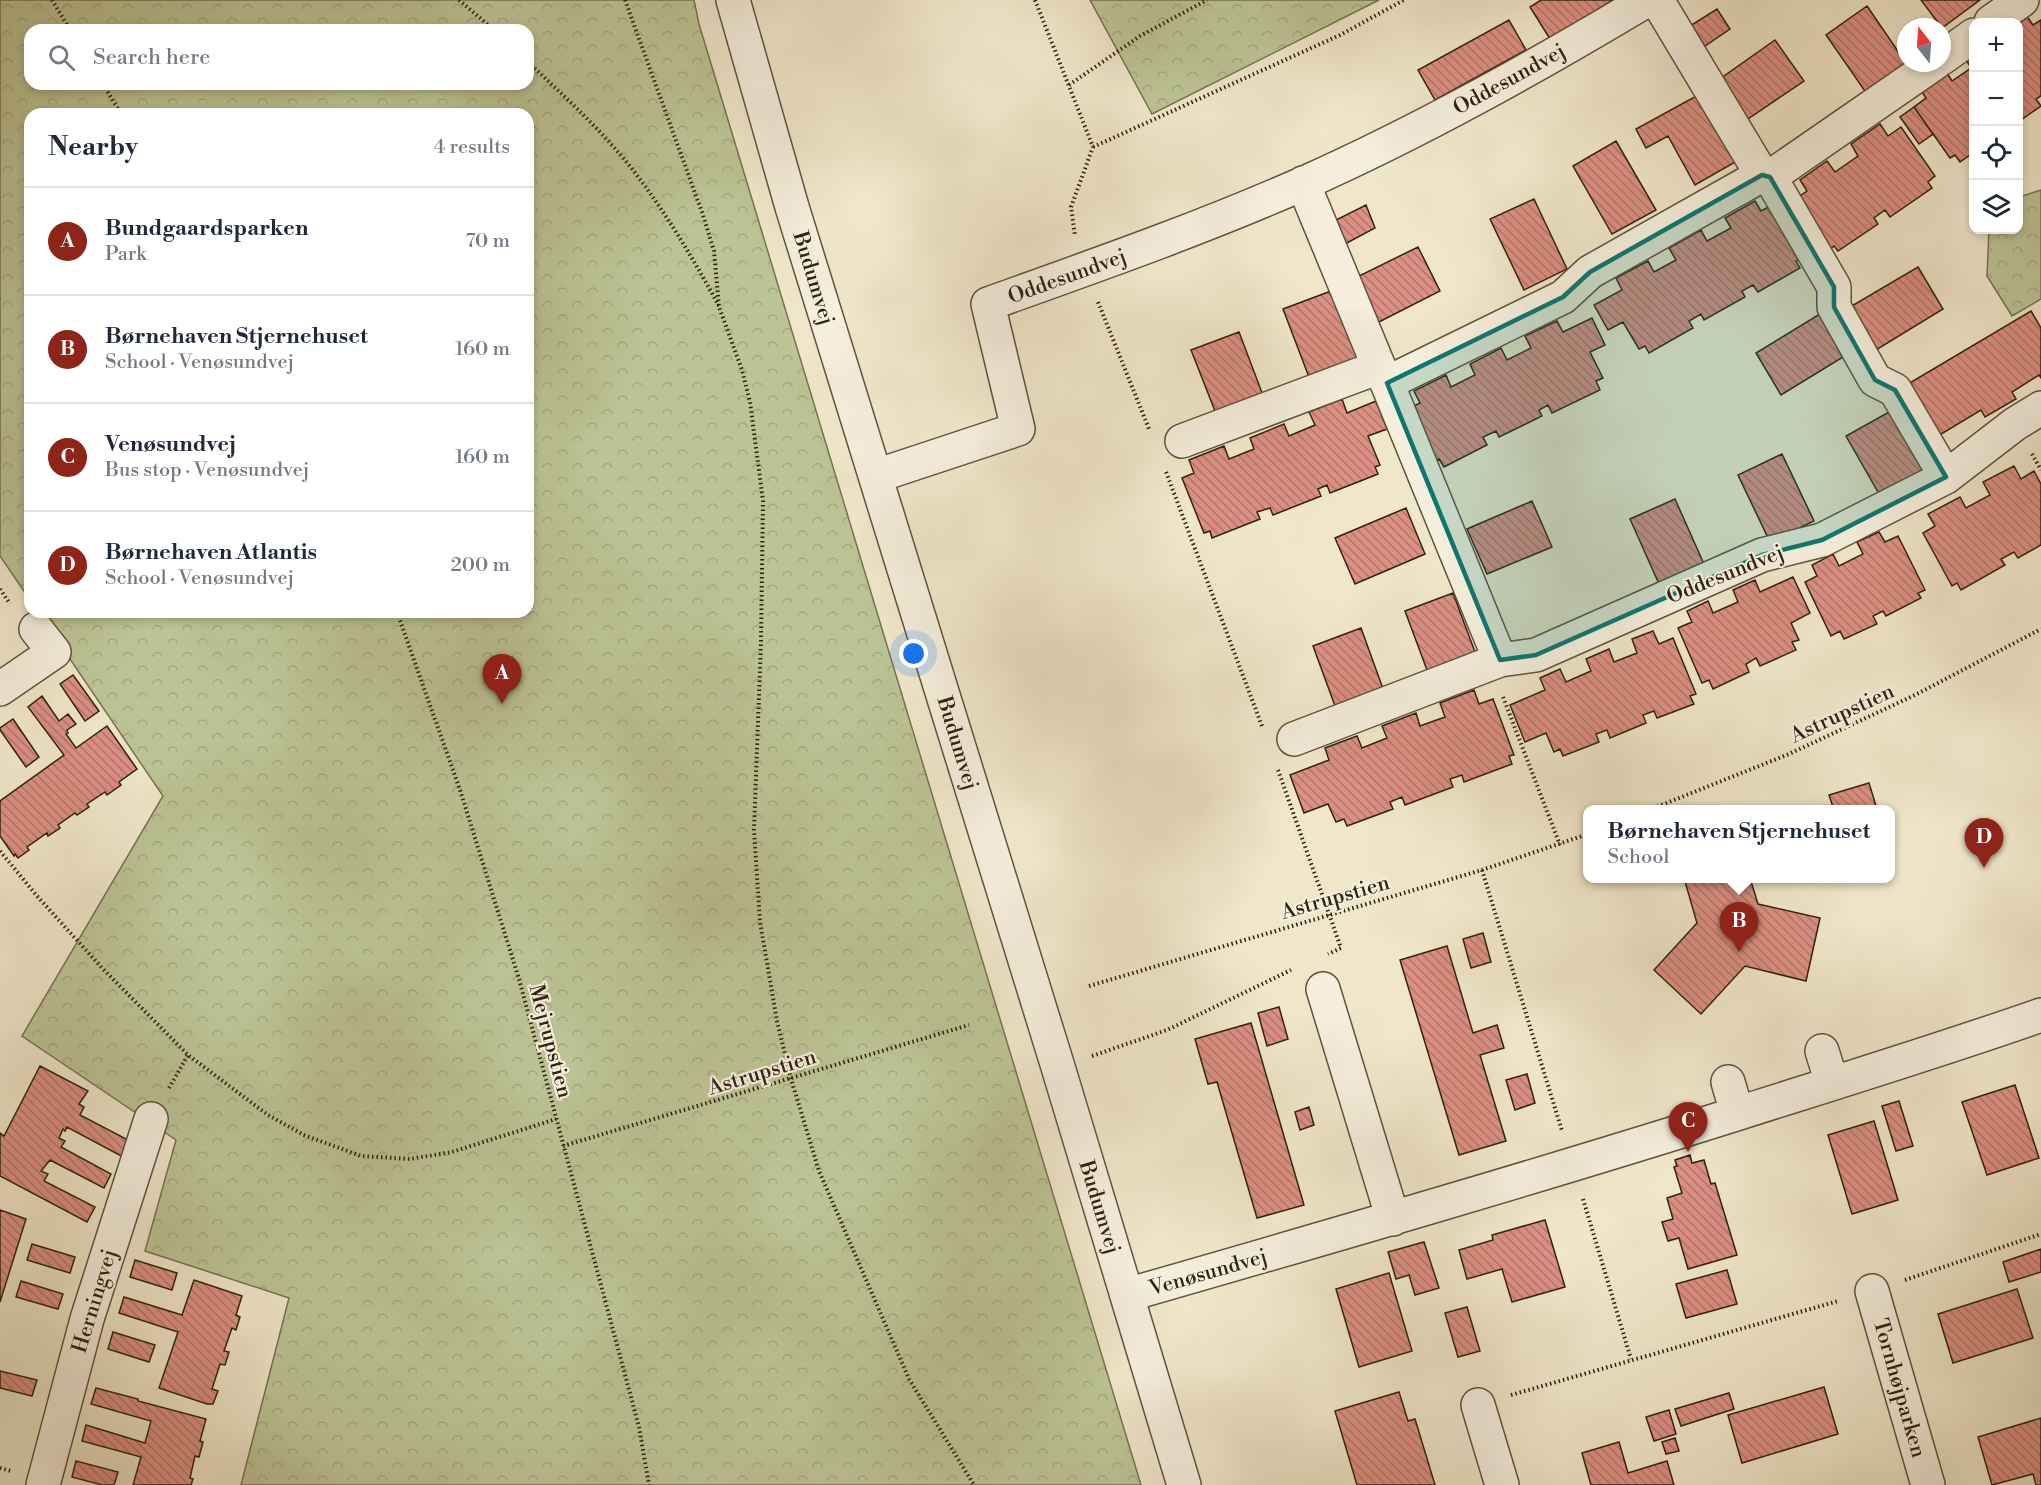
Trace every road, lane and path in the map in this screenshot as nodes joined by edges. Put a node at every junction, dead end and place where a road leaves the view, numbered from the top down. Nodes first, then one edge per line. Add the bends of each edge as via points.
1 (52, 0) edge
2 (459, 0) edge
3 (625, 0) edge
4 (733, 0) edge
5 (1207, 0) edge
6 (1404, 0) edge
7 (1647, 0) edge
8 (1657, 0) edge
9 (2022, 0) edge
10 (1997, 18) edge
11 (66, 24) edge
12 (487, 24) edge
13 (1969, 39) edge
14 (1951, 52) edge
15 (534, 68) edge
16 (1922, 72) edge
17 (1069, 85) dead end
18 (107, 90) edge
19 (117, 108) edge
20 (1093, 147) dead end
21 (1766, 176) junction
22 (1304, 183) junction
23 (719, 307) junction
24 (1383, 375) junction
25 (2041, 408) edge
26 (1182, 441) dead end
27 (876, 476) junction
28 (1946, 477) junction
29 (399, 618) edge
30 (36, 629) dead end
31 (2041, 629) edge
32 (1495, 662) junction
33 (0, 689) edge
34 (1294, 739) dead end
35 (1662, 805) edge
36 (1583, 836) edge
37 (1560, 845) junction
38 (0, 851) edge
39 (1482, 870) junction
40 (1329, 914) junction
41 (1292, 970) dead end
42 (1322, 973) joint
43 (1089, 986) dead end
44 (2041, 1015) edge
45 (969, 1025) dead end
46 (1822, 1051) dead end
47 (1058, 1067) junction
48 (791, 1079) junction
49 (1728, 1082) dead end
50 (1832, 1083) junction
51 (1737, 1113) junction
52 (151, 1119) dead end
53 (556, 1119) junction
54 (563, 1146) junction
55 (1573, 1164) junction
56 (1393, 1219) junction
57 (2041, 1234) edge
58 (1872, 1291) junction
59 (1127, 1295) junction
60 (1631, 1359) junction
61 (1478, 1405) joint
62 (43, 1485) edge
63 (649, 1485) edge
64 (974, 1485) edge
65 (1184, 1485) edge
66 (1502, 1485) edge
67 (1928, 1485) edge

1 - 11 path
2 - 12 path
3 - 23 path via 714,250
4 - 27 street, Budumvej via 792,207
5 - 17 path via 1140,36
6 - 20 path via 1340,35
7 - 22 street, Oddesundvej via 1444,115
8 - 21 street
9 - 10 street
13 - 14 street
15 - 23 path via 591,122 639,177
16 - 21 street
18 - 19 path
21 - 24 street via 1590,272 1563,297
21 - 28 street via 1834,287 1834,307 1875,380 1895,390
22 - 24 street
22 - 27 street, Oddesundvej via 1175,236 988,304 1018,429
23 - 48 path via 750,402 763,501 754,830 760,922
24 - 26 street
24 - 32 street
25 - 28 street, Oddesundvej
27 - 47 street, Budumvej
28 - 32 street, Oddesundvej via 1822,540 1762,555 1536,655
29 - 53 path, Mejrupstien via 460,790 519,980
30 - 33 street via 54,652
31 - 35 path, Astrupstien via 1915,695 1789,754
32 - 34 street, Oddesundvej
32 - 37 path
36 - 37 path, Astrupstien
37 - 39 path, Astrupstien
38 - 53 path via 104,969 188,1055 268,1115 304,1135 361,1156 410,1159 452,1152
39 - 40 path, Astrupstien
39 - 55 path
40 - 42 path via 1341,948
40 - 43 path, Astrupstien
41 - 47 path via 1167,1030
42 - 56 street
44 - 50 street, Venøsundvej
45 - 48 path, Astrupstien
46 - 50 street
47 - 59 street, Budumvej
48 - 54 path, Astrupstien
48 - 64 path via 819,1172 909,1379
49 - 51 street
50 - 51 street, Venøsundvej
51 - 55 street, Venøsundvej
52 - 62 street, Herningvej via 87,1319
53 - 54 path, Mejrupstien
54 - 63 path, Mejrupstien via 639,1427
55 - 56 street, Venøsundvej
55 - 60 path
56 - 59 street, Venøsundvej
57 - 58 path
58 - 60 path
58 - 67 street, Tornhøjparken
59 - 65 street, Budumvej
60 - 61 path
61 - 66 street

